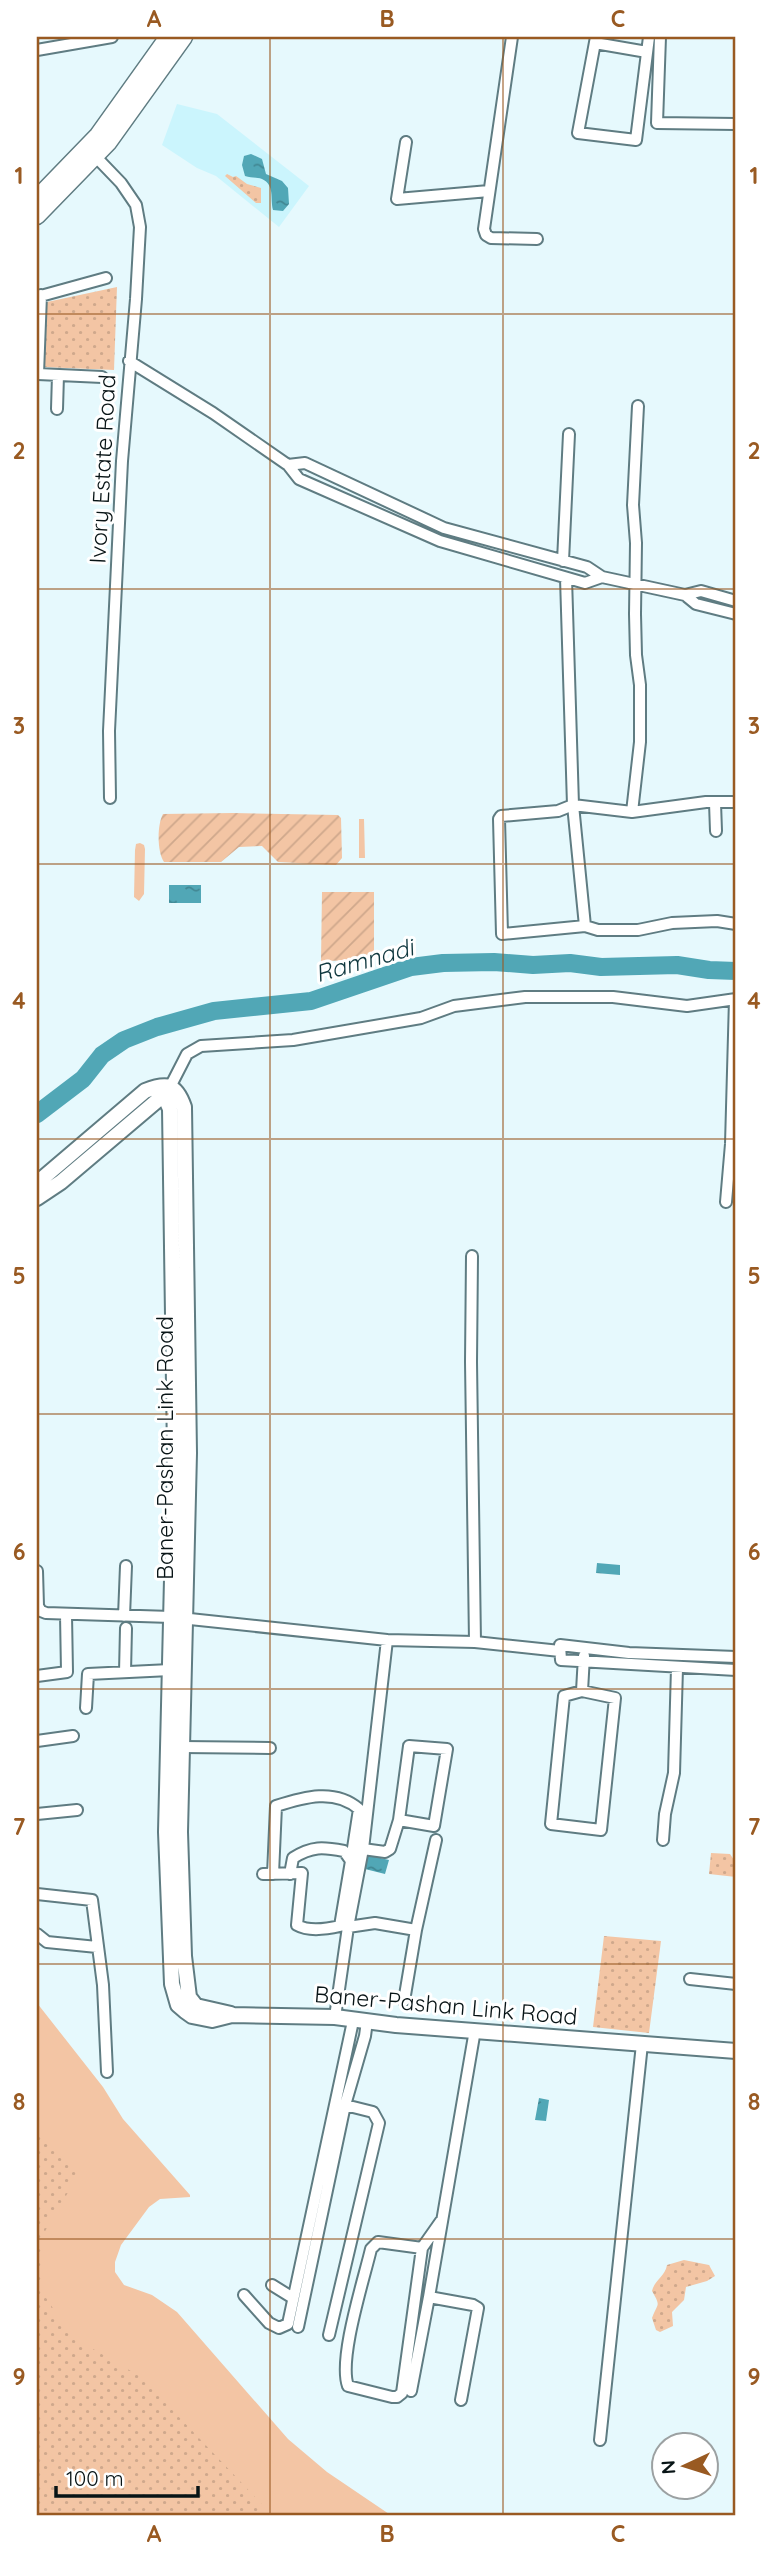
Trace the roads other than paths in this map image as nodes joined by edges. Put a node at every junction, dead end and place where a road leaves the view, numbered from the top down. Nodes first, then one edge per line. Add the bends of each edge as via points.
1 (112, 37) edge
2 (168, 37) edge
3 (184, 37) edge
4 (512, 37) edge
5 (649, 37) edge
6 (660, 37) edge
7 (595, 40) edge
8 (37, 50) edge
9 (647, 52) junction
10 (736, 124) edge
11 (406, 142) dead end
12 (96, 157) junction
13 (489, 191) junction
14 (37, 198) edge
15 (37, 216) edge
16 (537, 239) dead end
17 (106, 278) dead end
18 (39, 296) edge
19 (130, 361) junction
20 (58, 375) junction
21 (102, 377) dead end
22 (638, 406) dead end
23 (57, 409) dead end
24 (569, 434) dead end
25 (288, 465) junction
26 (563, 561) junction
27 (603, 577) junction
28 (566, 578) junction
29 (635, 584) junction
30 (685, 595) junction
31 (736, 601) edge
32 (736, 614) edge
33 (110, 798) dead end
34 (736, 802) edge
35 (715, 803) junction
36 (573, 805) junction
37 (632, 812) junction
38 (716, 831) dead end
39 (736, 924) edge
40 (584, 926) junction
41 (736, 999) edge
42 (167, 1092) junction
43 (37, 1183) edge
44 (37, 1198) edge
45 (726, 1202) dead end
46 (472, 1256) dead end
47 (126, 1566) dead end
48 (37, 1571) edge
49 (38, 1601) edge
50 (66, 1615) junction
51 (124, 1616) junction
52 (178, 1617) junction
53 (126, 1629) dead end
54 (387, 1640) junction
55 (475, 1642) junction
56 (584, 1647) junction
57 (560, 1651) junction
58 (736, 1657) edge
59 (583, 1662) junction
60 (677, 1668) junction
61 (170, 1670) junction
62 (736, 1670) edge
63 (125, 1672) junction
64 (37, 1676) edge
65 (582, 1691) junction
66 (86, 1708) dead end
67 (73, 1736) dead end
68 (37, 1741) edge
69 (182, 1747) junction
70 (270, 1748) dead end
71 (77, 1810) dead end
72 (37, 1814) edge
73 (399, 1820) junction
74 (436, 1840) dead end
75 (663, 1840) dead end
76 (363, 1849) junction
77 (351, 1861) junction
78 (290, 1874) junction
79 (37, 1895) edge
80 (348, 1927) junction
81 (416, 1930) junction
82 (37, 1934) edge
83 (97, 1947) junction
84 (690, 1979) dead end
85 (736, 1984) edge
86 (182, 1988) junction
87 (404, 2001) dead end
88 (232, 2015) junction
89 (335, 2017) junction
90 (360, 2021) junction
91 (475, 2030) junction
92 (642, 2044) junction
93 (736, 2051) edge
94 (107, 2072) dead end
95 (345, 2105) junction
96 (441, 2221) junction
97 (422, 2248) junction
98 (272, 2285) dead end
99 (244, 2295) dead end
100 (429, 2297) junction
101 (293, 2298) junction
102 (298, 2327) dead end
103 (329, 2335) dead end
104 (411, 2391) dead end
105 (461, 2400) dead end
106 (600, 2440) dead end

1 - 8 street
2 - 14 main road via 115,114
3 - 12 main road
4 - 13 street
5 - 9 street
6 - 10 street via 657,123
7 - 9 street
7 - 9 street via 578,133 636,140
11 - 13 street via 397,199
12 - 15 main road
12 - 19 street, Ivory Estate Road via 136,205 140,227
13 - 16 street via 486,235
17 - 18 street
18 - 20 street via 38,374
19 - 25 street
19 - 33 street, Ivory Estate Road via 109,731
20 - 21 street
20 - 23 street
22 - 29 street
24 - 26 street
25 - 26 street via 304,463 444,528
25 - 28 street via 299,479 440,541
26 - 27 street
27 - 28 street via 585,583
27 - 29 street
28 - 36 street
29 - 30 street
29 - 37 street via 640,742
30 - 31 street via 701,591
30 - 32 street via 696,604
34 - 35 street
35 - 37 street
35 - 38 street
36 - 37 street
36 - 40 street
36 - 40 street via 499,819 502,934
39 - 40 street via 672,923 638,930
41 - 42 street via 687,1006 613,997 526,997 454,1006 421,1018 293,1040 201,1046 187,1054
41 - 45 street
42 - 43 street via 156,1087 145,1091
42 - 44 street
42 - 52 street, Baner-Pashan Link Road via 179,1093 184,1107 190,1453
46 - 55 street
47 - 51 street
48 - 49 street
49 - 50 street via 41,1611
50 - 51 street
50 - 64 street via 67,1672
51 - 52 street
52 - 54 street
52 - 61 street, Baner-Pashan Link Road
52 - 69 street, Baner-Pashan Link Road
53 - 63 street
54 - 55 street
54 - 76 street
55 - 57 street
56 - 57 street via 560,1645
56 - 58 street
56 - 59 street
57 - 59 street via 561,1660
59 - 60 street
59 - 65 street
60 - 62 street
60 - 75 street via 674,1773
61 - 63 street
61 - 86 street, Baner-Pashan Link Road via 166,1832
63 - 66 street via 88,1674
65 - 65 street via 564,1696 551,1824 601,1830 615,1698
67 - 68 street
69 - 70 street
69 - 86 street, Baner-Pashan Link Road
71 - 72 street
73 - 73 street via 434,1826 447,1749 409,1746
73 - 76 street via 390,1849
74 - 81 street
76 - 80 street
77 - 78 street via 344,1851 307,1849 293,1857
77 - 78 street via 340,1926 329,1929 297,1925 302,1873
77 - 78 street via 359,1809 335,1797 304,1796 276,1806 268,1874
79 - 83 street via 92,1900
80 - 81 street via 375,1923
80 - 89 street
81 - 87 street
82 - 83 street via 47,1942
83 - 94 street
84 - 85 street
86 - 88 street via 196,2006
86 - 88 street, Baner-Pashan Link Road via 178,2005 192,2016 212,2020
88 - 89 street, Baner-Pashan Link Road
89 - 90 street, Baner-Pashan Link Road
90 - 91 street, Baner-Pashan Link Road
90 - 95 street via 365,2036
90 - 101 street
91 - 92 street, Baner-Pashan Link Road
91 - 96 street
92 - 93 street, Baner-Pashan Link Road
92 - 106 street
95 - 102 street
95 - 103 street via 373,2112 379,2123
96 - 97 street
96 - 100 street
97 - 97 street via 378,2242 371,2249 351,2333 345,2377 348,2386 392,2397 402,2393
98 - 101 street
99 - 101 street via 279,2328 288,2325
100 - 104 street
100 - 105 street via 478,2308

